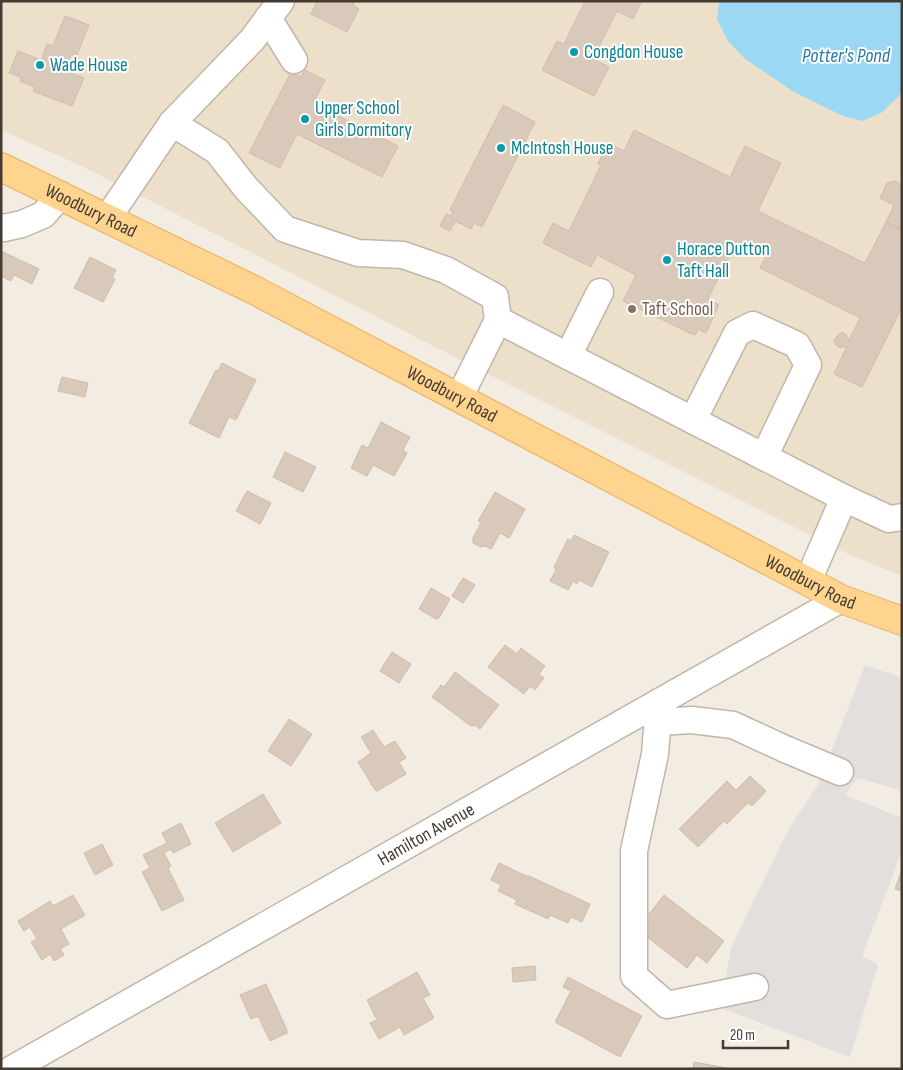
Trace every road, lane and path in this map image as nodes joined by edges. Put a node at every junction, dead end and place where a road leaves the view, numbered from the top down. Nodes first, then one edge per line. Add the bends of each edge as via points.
1 (274, 10) edge
2 (294, 60) dead end
3 (172, 123) junction
4 (1, 167) edge
5 (61, 196) junction
6 (107, 218) junction
7 (1, 227) edge
8 (600, 292) dead end
9 (498, 320) junction
10 (568, 356) junction
11 (459, 398) junction
12 (693, 420) junction
13 (764, 457) junction
14 (844, 498) junction
15 (902, 517) edge
16 (808, 582) junction
17 (841, 599) junction
18 (902, 621) edge
19 (658, 712) junction
20 (840, 772) dead end
21 (754, 987) dead end
22 (12, 1069) edge

1 - 2 street
1 - 3 street via 252,40
3 - 6 street
3 - 9 street via 216,151 285,229 358,253 404,255 446,270 495,297
4 - 5 main road, Woodbury Road
5 - 6 main road, Woodbury Road
5 - 7 street via 43,215 22,224
6 - 11 main road, Woodbury Road via 254,290
8 - 10 street
9 - 10 street
9 - 11 street
10 - 12 street
11 - 16 main road, Woodbury Road
12 - 13 street
12 - 13 street via 736,333 753,325 797,346 808,365
13 - 14 street
14 - 15 street via 889,519
14 - 16 street
16 - 17 main road, Woodbury Road
17 - 18 main road, Woodbury Road
17 - 19 street, Hamilton Avenue
19 - 20 street via 733,725
19 - 21 street via 655,754 634,851 634,976 666,1005
19 - 22 street, Hamilton Avenue

